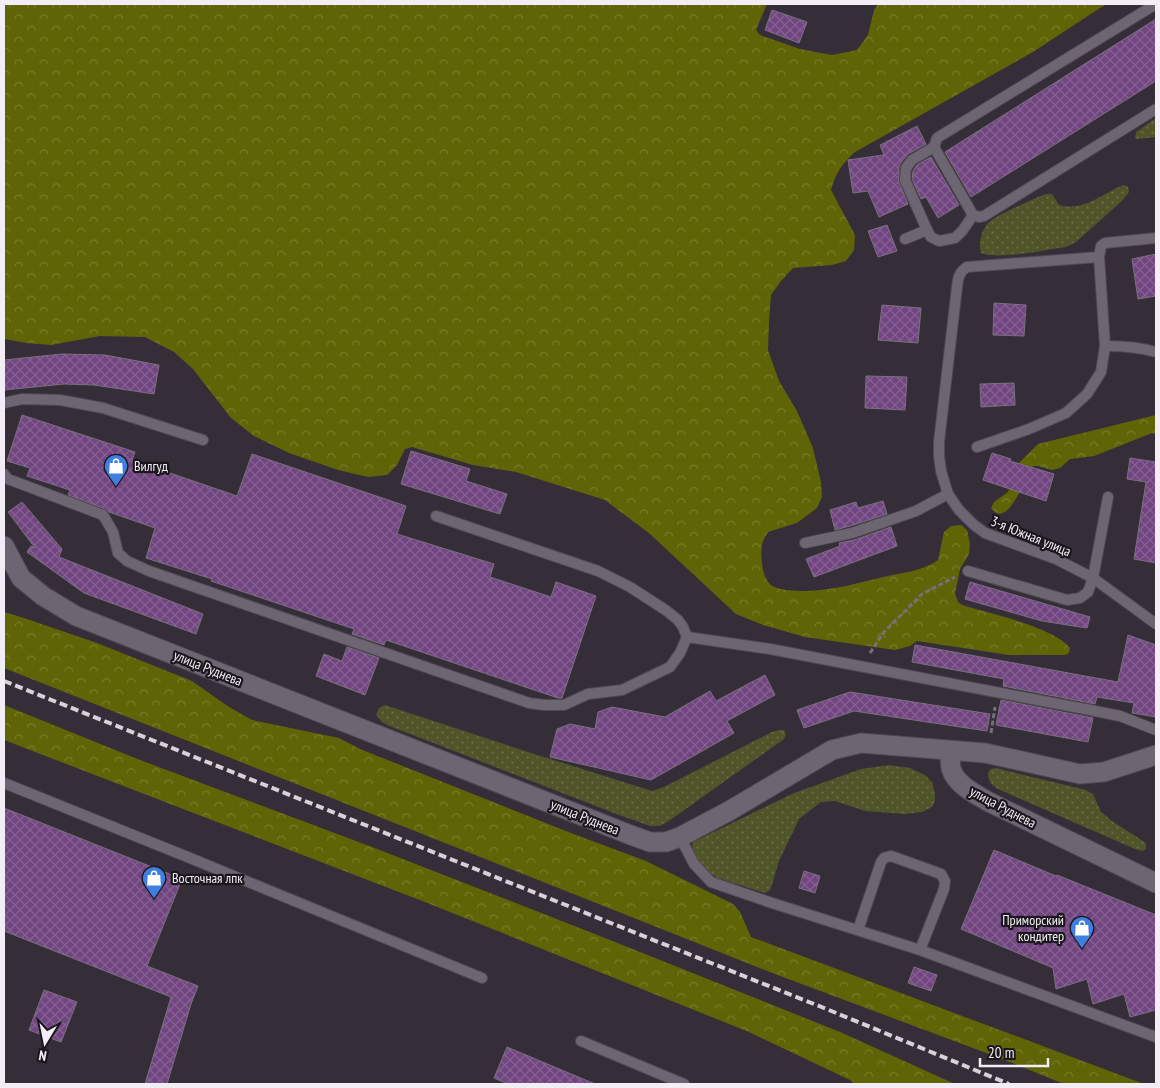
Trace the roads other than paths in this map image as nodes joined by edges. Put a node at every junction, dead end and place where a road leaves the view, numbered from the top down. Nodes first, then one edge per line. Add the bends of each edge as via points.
1 (1156, 4) edge
2 (1156, 110) edge
3 (934, 147) junction
4 (973, 215) junction
5 (927, 230) junction
6 (1156, 238) edge
7 (905, 239) dead end
8 (1099, 257) junction
9 (1105, 346) junction
10 (1156, 352) edge
11 (4, 403) edge
12 (203, 440) dead end
13 (977, 447) dead end
14 (4, 474) edge
15 (948, 494) junction
16 (1108, 497) dead end
17 (436, 516) dead end
18 (805, 543) dead end
19 (4, 546) edge
20 (4, 569) edge
21 (968, 571) road end
22 (21, 578) junction
23 (1093, 578) junction
24 (1156, 624) edge
25 (687, 637) junction
26 (1156, 730) edge
27 (950, 751) junction
28 (1156, 755) edge
29 (4, 783) edge
30 (680, 837) junction
31 (1156, 883) edge
32 (858, 930) junction
33 (920, 950) junction
34 (482, 978) dead end
35 (1156, 1037) edge
36 (581, 1040) dead end
37 (684, 1084) edge

1 - 3 lane via 938,138
2 - 4 lane via 984,216
3 - 4 lane
3 - 5 lane via 912,160 906,168 905,180
4 - 5 lane via 955,238 939,241
5 - 7 lane
6 - 8 lane via 1105,243
8 - 9 lane
8 - 15 lane, 3-я Южная улица via 967,267 961,271 956,287 939,442
9 - 10 lane
9 - 13 lane via 1101,372 1087,394 1066,413
11 - 12 lane via 22,399 60,400 103,408
14 - 25 lane via 103,516 113,532 118,553 149,571 529,702 564,705 588,694 622,690 670,667
15 - 18 lane via 916,511 852,533
15 - 23 lane, 3-я Южная улица via 959,510 985,533 1056,558
16 - 23 lane
17 - 25 lane via 598,571 667,611 678,620
19 - 22 street, улица Руднева
20 - 22 lane
21 - 23 lane via 1067,600 1080,598 1088,592
22 - 30 street, улица Руднева via 76,616 619,831 650,842 666,842
23 - 24 lane, 3-я Южная улица
25 - 26 lane via 770,649 1120,716
27 - 28 street via 985,753 1080,774 1104,772
27 - 30 street, улица Руднева via 861,743 832,750 729,812
27 - 31 street, улица Руднева via 952,771 970,791
29 - 34 lane
30 - 32 lane via 694,864 711,882
32 - 33 lane
32 - 33 lane via 881,862 891,856 941,874 945,881
33 - 35 lane
36 - 37 lane

